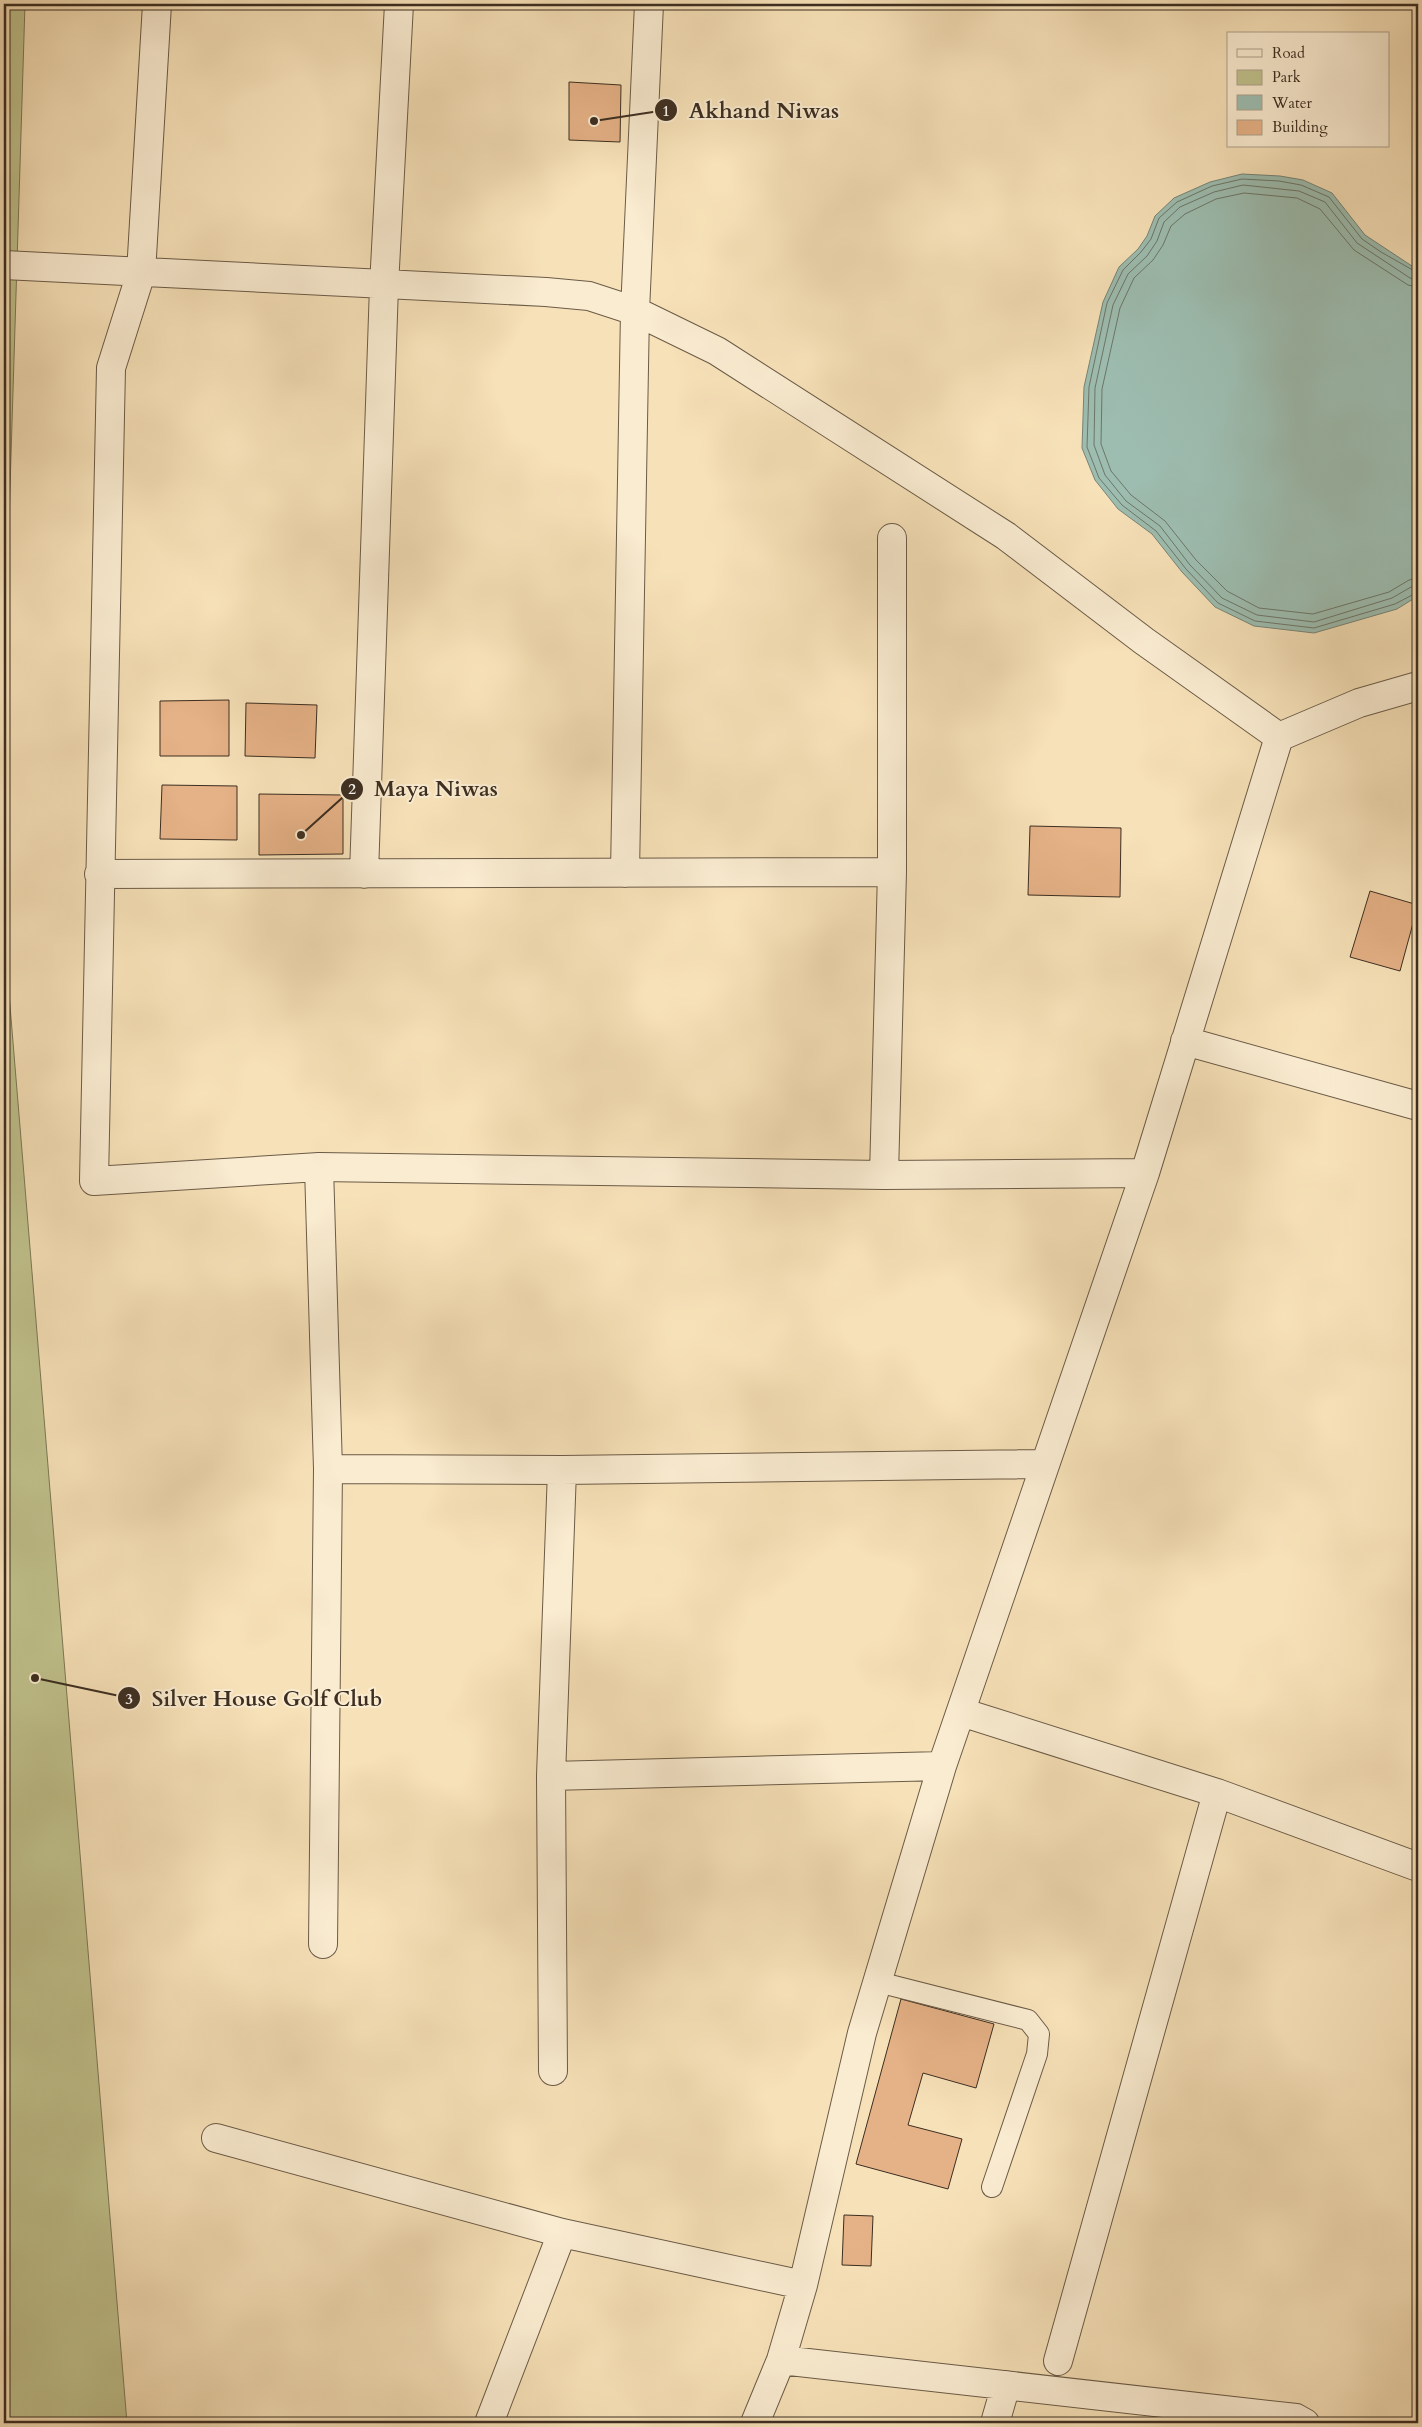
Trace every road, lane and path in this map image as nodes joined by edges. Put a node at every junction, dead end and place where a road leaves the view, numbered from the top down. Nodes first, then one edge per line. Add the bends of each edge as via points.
1 (157, 4) edge
2 (400, 4) edge
3 (649, 4) edge
4 (4, 265) edge
5 (141, 273) junction
6 (384, 286) junction
7 (635, 311) junction
8 (892, 538) dead end
9 (1418, 686) edge
10 (1278, 737) junction
11 (892, 872) junction
12 (625, 873) junction
13 (99, 874) junction
14 (364, 874) junction
15 (1185, 1041) junction
16 (1418, 1106) edge
17 (319, 1167) junction
18 (1145, 1173) junction
19 (884, 1175) junction
20 (1045, 1464) junction
21 (328, 1469) junction
22 (562, 1470) junction
23 (960, 1712) junction
24 (942, 1766) junction
25 (551, 1776) junction
26 (1217, 1793) junction
27 (1418, 1867) edge
28 (323, 1944) dead end
29 (878, 1982) junction
30 (553, 2071) dead end
31 (216, 2138) dead end
32 (992, 2187) dead end
33 (562, 2233) junction
34 (803, 2285) junction
35 (781, 2360) junction
36 (1058, 2361) dead end
37 (1006, 2385) junction
38 (489, 2423) edge
39 (756, 2423) edge
40 (995, 2423) edge
41 (1305, 2423) edge

1 - 5 street
2 - 6 street
3 - 7 street
4 - 5 street
5 - 6 street
5 - 13 street via 111,368
6 - 7 street via 589,296
6 - 14 street
7 - 10 street via 717,351 1006,536
7 - 12 street
8 - 11 street
9 - 10 street via 1359,703
10 - 15 street
11 - 12 street
11 - 19 street
12 - 14 street
13 - 14 street
13 - 17 street via 94,1181
15 - 16 street
15 - 18 street
17 - 19 street
17 - 21 street
18 - 19 street
18 - 20 street
20 - 22 street
20 - 23 street
21 - 22 street
21 - 28 street
22 - 25 street
23 - 24 street
23 - 26 street
24 - 25 street
24 - 29 street
25 - 30 street
26 - 27 street
26 - 36 street
29 - 32 lane via 1028,2020 1039,2034 1037,2054
29 - 34 street via 862,2033
31 - 33 street
33 - 34 street
33 - 38 street
34 - 35 street
35 - 37 street
35 - 39 street
37 - 40 street
37 - 41 street via 1296,2418

